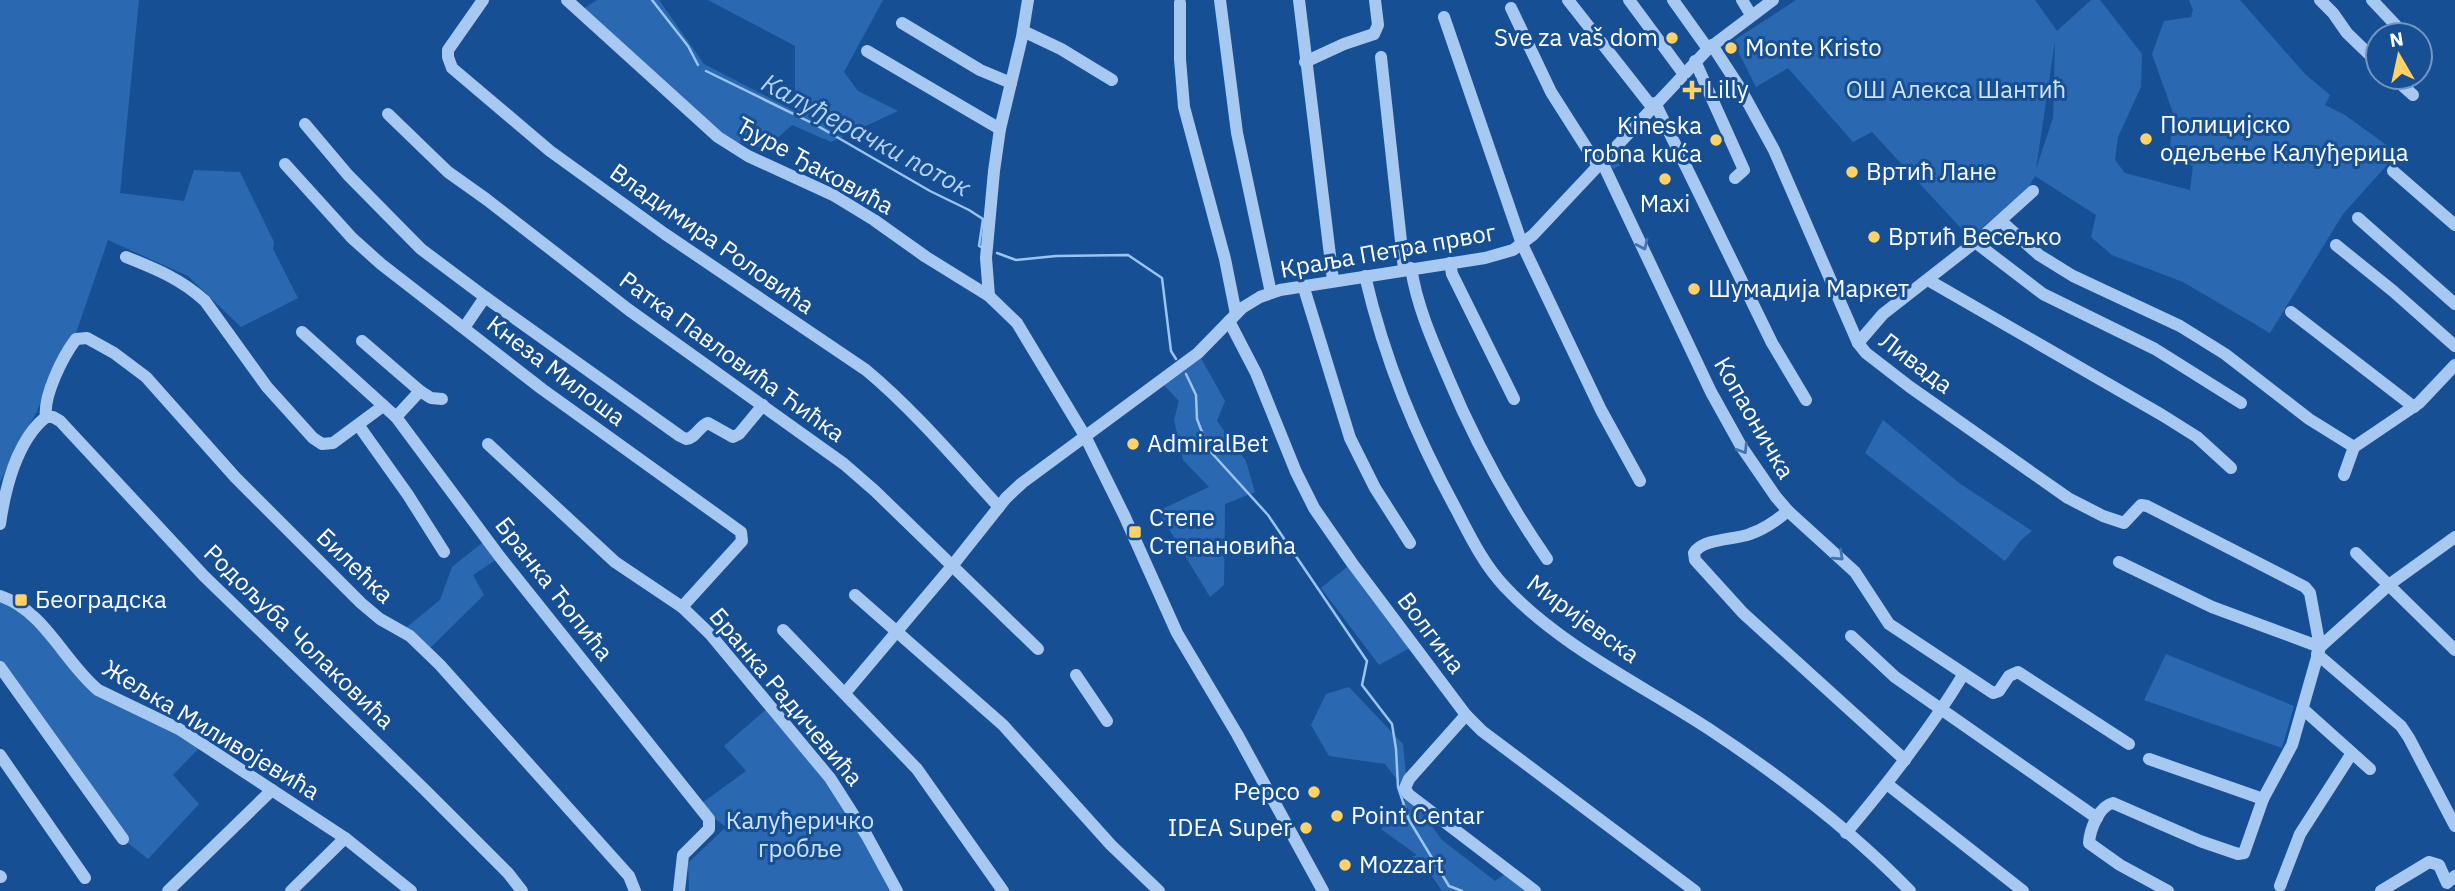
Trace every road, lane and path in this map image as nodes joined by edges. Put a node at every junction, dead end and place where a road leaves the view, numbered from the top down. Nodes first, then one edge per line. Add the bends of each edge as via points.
1 (483, 0) edge
2 (568, 0) edge
3 (1028, 0) edge
4 (1220, 0) edge
5 (1298, 0) edge
6 (1375, 0) edge
7 (1568, 0) edge
8 (1629, 0) edge
9 (1673, 0) edge
10 (1742, 0) edge
11 (1773, 0) edge
12 (2320, 0) edge
13 (2372, 0) edge
14 (1180, 3) dead end
15 (1511, 8) dead end
16 (1751, 15) junction
17 (1444, 17) dead end
18 (2392, 21) edge
19 (902, 23) dead end
20 (1023, 31) junction
21 (1710, 47) junction
22 (2364, 49) edge
23 (867, 51) dead end
24 (1381, 57) dead end
25 (1695, 61) junction
26 (1306, 62) junction
27 (1683, 72) junction
28 (1112, 80) dead end
29 (1011, 83) junction
30 (2409, 91) edge
31 (2413, 95) dead end
32 (1653, 105) junction
33 (388, 114) dead end
34 (305, 124) dead end
35 (1000, 129) junction
36 (285, 164) dead end
37 (1600, 164) junction
38 (2393, 171) dead end
39 (1735, 178) dead end
40 (2034, 191) dead end
41 (2358, 218) dead end
42 (2001, 221) junction
43 (2455, 225) edge
44 (1975, 242) junction
45 (1522, 244) junction
46 (2336, 245) dead end
47 (126, 257) dead end
48 (1450, 263) junction
49 (1408, 269) junction
50 (1365, 276) junction
51 (1333, 280) junction
52 (1928, 280) junction
53 (1303, 285) junction
54 (1271, 293) junction
55 (989, 296) junction
56 (485, 297) junction
57 (2455, 304) edge
58 (2291, 312) dead end
59 (1232, 318) junction
60 (464, 328) junction
61 (302, 331) dead end
62 (362, 341) dead end
63 (1858, 343) junction
64 (2455, 346) edge
65 (2455, 365) edge
66 (420, 391) junction
67 (442, 399) dead end
68 (1514, 399) dead end
69 (1805, 400) dead end
70 (2241, 403) dead end
71 (763, 404) junction
72 (383, 406) junction
73 (2414, 407) junction
74 (46, 417) junction
75 (396, 417) junction
76 (359, 426) junction
77 (1085, 436) junction
78 (488, 444) dead end
79 (2354, 447) junction
80 (2231, 468) dead end
81 (2344, 475) dead end
82 (1640, 481) dead end
83 (999, 508) junction
84 (1787, 511) junction
85 (0, 524) edge
86 (2455, 537) edge
87 (1410, 543) dead end
88 (444, 552) dead end
89 (2356, 553) dead end
90 (1548, 559) dead end
91 (2119, 562) dead end
92 (952, 566) junction
93 (2390, 584) junction
94 (855, 595) dead end
95 (0, 596) edge
96 (682, 607) junction
97 (783, 630) dead end
98 (896, 631) junction
99 (1851, 636) dead end
100 (1038, 649) dead end
101 (2455, 650) edge
102 (2318, 651) junction
103 (0, 667) edge
104 (1076, 675) dead end
105 (1963, 675) junction
106 (845, 692) junction
107 (2304, 709) junction
108 (1941, 711) junction
109 (1466, 715) junction
110 (1107, 721) dead end
111 (2129, 744) dead end
112 (2352, 753) junction
113 (0, 754) edge
114 (2149, 759) dead end
115 (1905, 760) junction
116 (2370, 769) dead end
117 (1887, 784) junction
118 (272, 790) junction
119 (2263, 799) junction
120 (2097, 818) junction
121 (2455, 826) edge
122 (1846, 833) junction
123 (345, 838) junction
124 (123, 839) dead end
125 (85, 877) dead end
126 (2451, 884) edge
127 (2280, 886) dead end
128 (168, 891) edge
129 (291, 891) edge
130 (411, 891) edge
131 (522, 891) edge
132 (635, 891) edge
133 (679, 891) edge
134 (897, 891) edge
135 (1003, 891) edge
136 (1159, 891) edge
137 (1323, 891) edge
138 (1535, 891) edge
139 (1695, 891) edge
140 (1910, 891) edge
141 (2023, 891) edge
142 (2168, 891) edge
143 (2381, 891) edge

1 - 83 street, Владимира Роловића via 448,50 452,68 550,151 866,370 915,415
2 - 55 street, Ђуре Ђаковића via 718,137 833,195
3 - 20 street
4 - 54 street via 1237,133
5 - 26 street
6 - 26 street via 1378,25 1374,34
7 - 32 street
8 - 27 street
9 - 21 street, Ливада
10 - 16 street
11 - 16 street, Краља Петра првог
12 - 22 street
13 - 18 street
14 - 59 street, Волгина via 1184,107 1225,259
15 - 37 street, Копаоничка via 1551,92
16 - 21 street, Краља Петра првог
17 - 45 street
19 - 29 street via 980,70
20 - 28 street
20 - 29 street
21 - 25 street, Краља Петра првог
21 - 63 street, Ливада via 1740,88 1774,150
23 - 35 street
24 - 49 street
25 - 27 street, Краља Петра првог
25 - 39 street via 1744,170
26 - 51 street
27 - 32 street, Краља Петра првог
29 - 35 street
30 - 31 street
32 - 37 street, Краља Петра првог
32 - 69 street
33 - 71 street, Ратка Павловића Ћићка via 448,172 629,310
34 - 56 street, Кнеза Милоша via 400,230
35 - 55 street via 986,258
36 - 60 street, Кнеза Милоша via 367,252
37 - 45 street, Краља Петра првог
37 -> 84 street, Копаоничка via 1711,392 1741,446
38 - 43 street
40 - 42 street
41 - 57 street
42 - 44 street
42 - 79 street via 2064,271 2180,326 2225,354 2302,414
44 - 52 street
44 - 70 street via 2043,294 2155,349
45 - 48 street, Краља Петра првог via 1500,255
45 - 82 street
46 - 64 street
47 - 76 street via 167,273 205,301 262,380 313,438 328,444
48 - 49 street, Краља Петра првог
48 - 68 street
49 - 50 street, Краља Петра првог
49 - 90 street via 1461,408 1506,495
50 - 51 street, Краља Петра првог
50 - 122 street, Миријевска via 1411,422 1489,570 1544,623 1750,757
51 - 53 street, Краља Петра првог
52 - 63 street via 1883,314
52 - 80 street via 2162,415 2197,437
53 - 54 street, Краља Петра првог
53 - 87 street via 1350,438
54 - 59 street, Краља Петра првог
55 - 77 street, Ђуре Ђаковића via 1017,323
56 - 60 street
56 - 71 street, Кнеза Милоша via 686,439 708,423 733,437
58 - 73 street
59 - 77 street, Краља Петра првог via 1198,353
59 - 109 street, Волгина via 1314,509
60 - 96 street, Кнеза Милоша via 741,532 742,541
61 - 72 street, Бранка Ћопића
62 - 66 street
63 - 102 street, Ливада via 1910,387 2067,498 2124,523 2136,508 2147,506 2305,587 2310,593
65 - 73 street
66 - 67 street
66 - 75 street
71 - 92 street, Ратка Павловића Ћићка via 844,464
72 - 75 street, Бранка Ћопића
72 - 76 street
73 - 79 street
74 - 85 street via 15,463
74 - 131 street, Родољуба Чолаковића via 60,421 204,576
74 - 132 street, Билећка via 46,403 76,339 87,338 146,377 235,477 361,603 410,636 440,665 629,876
75 - 133 street, Бранка Ћопића via 500,557 709,819 709,829 683,855
76 - 88 street
77 - 83 street, Краља Петра првог via 1031,474
77 - 137 street, Ђуре Ђаковића via 1172,624
78 - 96 street, Бранка Радичевића via 615,562
79 - 81 street
83 - 92 street, Краља Петра првог
84 -> 105 street, Копаоничка via 1854,572 1889,624
84 - 115 street via 1750,534 1701,546 1694,553 1695,560 1742,613
86 - 93 street
89 - 93 street
91 - 102 street
92 - 98 street, Краља Петра првог
92 - 100 street, Ратка Павловића Ћићка
93 - 101 street
93 - 102 street
94 - 98 street
95 - 118 street, Жељка Миливојевића via 19,605 41,625 98,690 179,729
96 - 134 street, Бранка Радичевића via 822,768 862,826
97 - 106 street
98 - 106 street, Краља Петра првог
98 - 136 street via 1003,725
99 - 108 street via 1885,669
102 - 107 street
102 - 121 street via 2401,726
103 - 124 street
104 - 110 street
105 - 108 street
105 - 111 street, Копаоничка via 1993,693 2018,672
106 - 135 street via 917,769
107 - 112 street
107 - 119 street via 2289,754
108 - 115 street
108 - 120 street
109 - 138 street via 1405,788
109 - 139 street, Волгина
112 - 116 street
112 - 127 street via 2300,834
113 - 125 street
114 - 119 street
115 - 117 street
117 - 122 street
117 - 141 street
118 - 123 street, Жељка Миливојевића
118 - 128 street
119 - 120 street via 2241,854 2113,803
120 - 142 street via 2089,843
122 - 140 street, Миријевска
123 - 129 street
123 - 130 street, Жељка Миливојевића
126 - 143 street via 2440,865 2429,862

